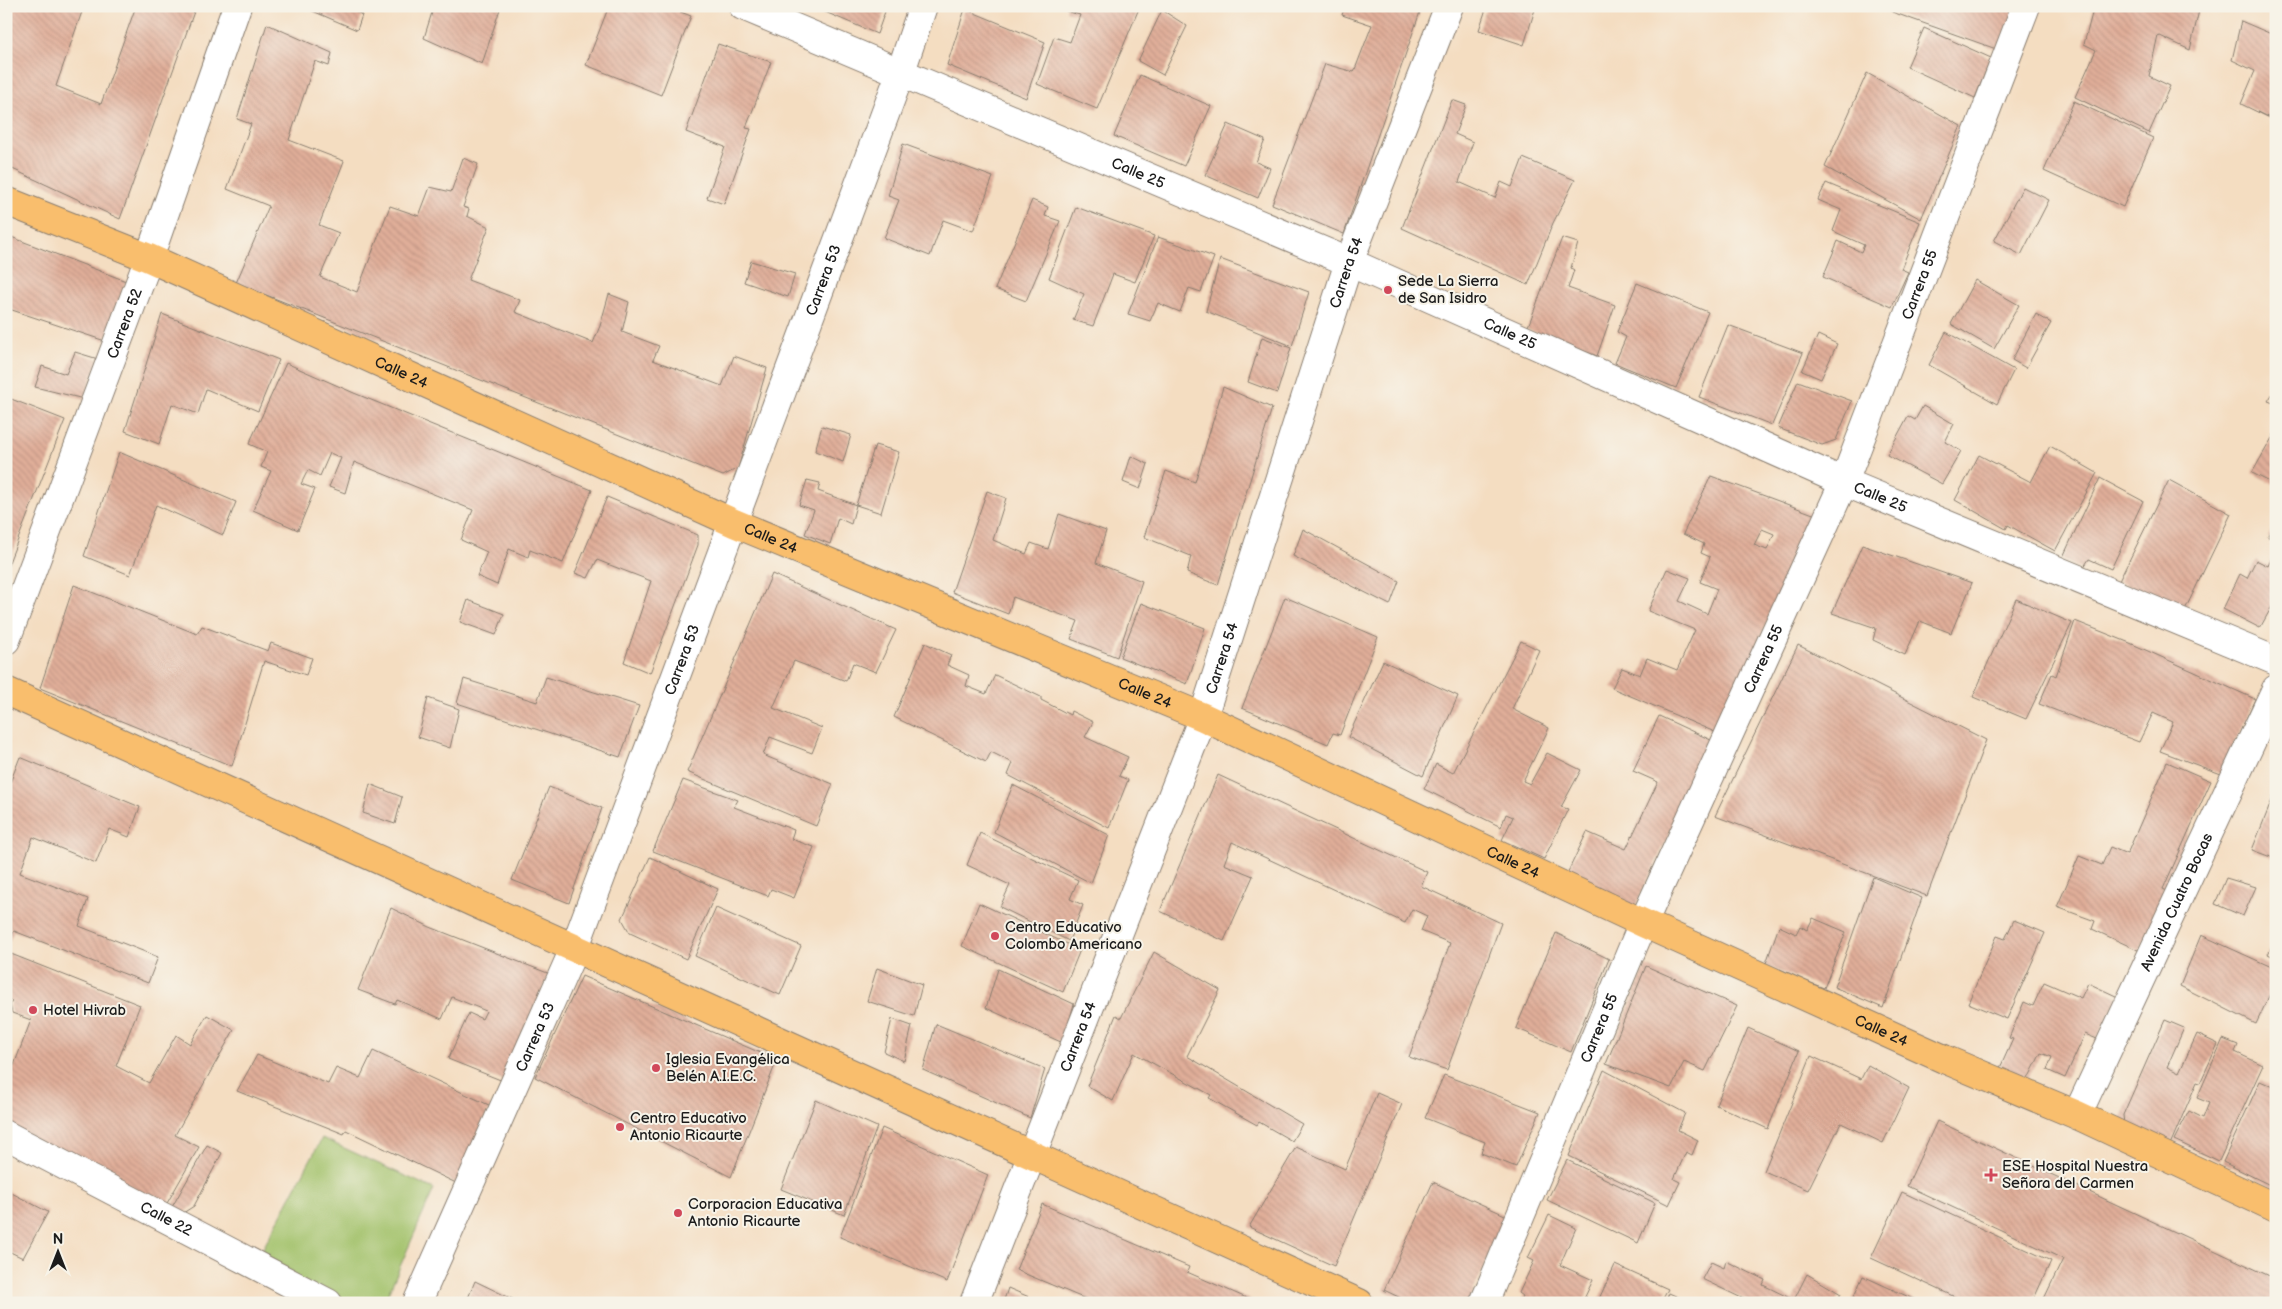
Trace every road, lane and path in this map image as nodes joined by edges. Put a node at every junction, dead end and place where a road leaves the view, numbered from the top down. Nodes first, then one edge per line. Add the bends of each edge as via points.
1 (237, 6) edge
2 (742, 6) edge
3 (923, 6) edge
4 (1449, 6) edge
5 (2026, 6) edge
6 (900, 74) junction
7 (6, 201) edge
8 (149, 258) junction
9 (1348, 262) junction
10 (1844, 482) junction
11 (734, 522) junction
12 (6, 640) edge
13 (2276, 661) edge
14 (2276, 689) edge
15 (6, 691) edge
16 (1203, 717) junction
17 (1643, 923) junction
18 (575, 947) junction
19 (2077, 1116) junction
20 (6, 1135) edge
21 (1032, 1154) junction
22 (2276, 1208) edge
23 (328, 1303) edge
24 (417, 1303) edge
25 (974, 1303) edge
26 (1359, 1303) edge
27 (1484, 1303) edge

1 - 8 street, Carrera 52
2 - 6 street, Calle 25
3 - 6 street, Carrera 53
4 - 9 street, Carrera 54
5 - 10 street, Carrera 55
6 - 9 street, Calle 25
6 - 11 street, Carrera 53
7 - 8 main road, Calle 24
8 - 11 main road, Calle 24
8 - 12 street, Carrera 52
9 - 10 street, Calle 25
9 - 16 street, Carrera 54
10 - 13 street, Calle 25
10 - 17 street, Carrera 55
11 - 16 main road, Calle 24
11 - 18 street, Carrera 53
14 - 19 street, Avenida Cuatro Bocas
15 - 18 main road
16 - 17 main road, Calle 24
16 - 21 street, Carrera 54
17 - 19 main road, Calle 24
17 - 27 street, Carrera 55
18 - 21 main road
18 - 24 street, Carrera 53
19 - 22 main road, Calle 24
20 - 23 street, Calle 22
21 - 25 street, Carrera 54
21 - 26 main road

